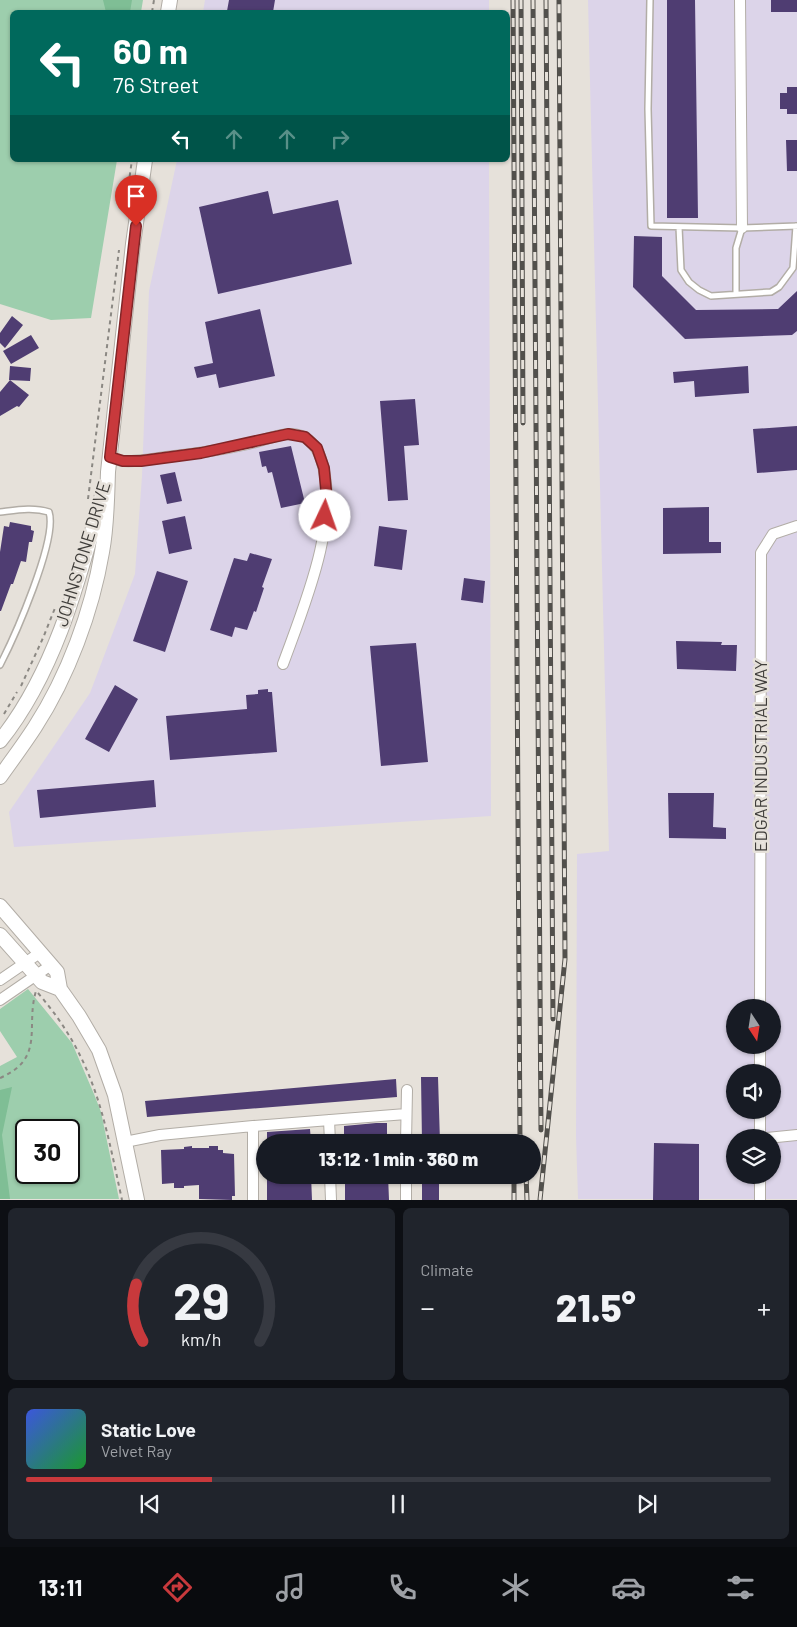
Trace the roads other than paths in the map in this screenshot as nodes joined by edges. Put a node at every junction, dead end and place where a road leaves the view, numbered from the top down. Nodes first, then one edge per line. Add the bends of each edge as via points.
1 (650, 0) edge
2 (740, 0) edge
3 (145, 162) edge
4 (796, 226) edge
5 (679, 227) junction
6 (742, 228) junction
7 (736, 294) junction
8 (110, 457) junction
9 (108, 472) junction
10 (0, 512) edge
11 (797, 526) edge
12 (284, 664) dead end
13 (0, 665) edge
14 (0, 741) edge
15 (0, 777) edge
16 (0, 906) edge
17 (0, 935) edge
18 (41, 952) junction
19 (26, 964) junction
20 (51, 965) junction
21 (0, 980) edge
22 (37, 982) junction
23 (60, 989) junction
24 (760, 999) edge
25 (0, 1000) edge
26 (407, 1090) dead end
27 (406, 1114) junction
28 (330, 1120) junction
29 (252, 1126) junction
30 (330, 1134) edge
31 (406, 1134) edge
32 (797, 1135) edge
33 (781, 1137) edge
34 (125, 1142) junction
35 (330, 1184) edge
36 (406, 1184) edge
37 (760, 1184) edge
38 (137, 1200) edge
39 (253, 1200) edge
40 (331, 1200) edge
41 (406, 1200) edge
42 (760, 1200) edge

1 - 5 lane via 651,226
2 - 6 street
3 - 8 main road, JOHNSTONE DRIVE
4 - 6 lane
4 - 7 lane via 794,268 779,287 771,292
5 - 6 lane
5 - 7 lane via 681,270 689,282 711,296
6 - 7 lane via 736,248
8 - 9 main road, JOHNSTONE DRIVE
8 - 12 street via 141,461 201,453 288,434 305,437 317,448 324,468 327,500 323,532 308,598
9 - 14 main road, JOHNSTONE DRIVE via 83,569 67,615 25,704
9 - 15 main road, JOHNSTONE DRIVE via 102,551 84,622 52,697
10 - 13 lane via 40,510 49,512 50,517 33,592
11 - 24 street, EDGAR INDUSTRIAL WAY via 773,534 761,553
16 - 18 main road
17 - 19 main road
18 - 19 street
18 - 20 main road
19 - 21 street
19 - 22 main road
20 - 22 street
20 - 23 main road via 57,972
22 - 23 main road
22 - 25 street
23 - 34 main road via 99,1050 115,1095
26 - 27 street
27 - 28 street
27 - 31 street
28 - 29 street
28 - 30 street
29 - 34 street via 160,1134
29 - 39 street
32 - 33 street
34 - 38 main road
35 - 40 street
36 - 41 street
37 - 42 street

